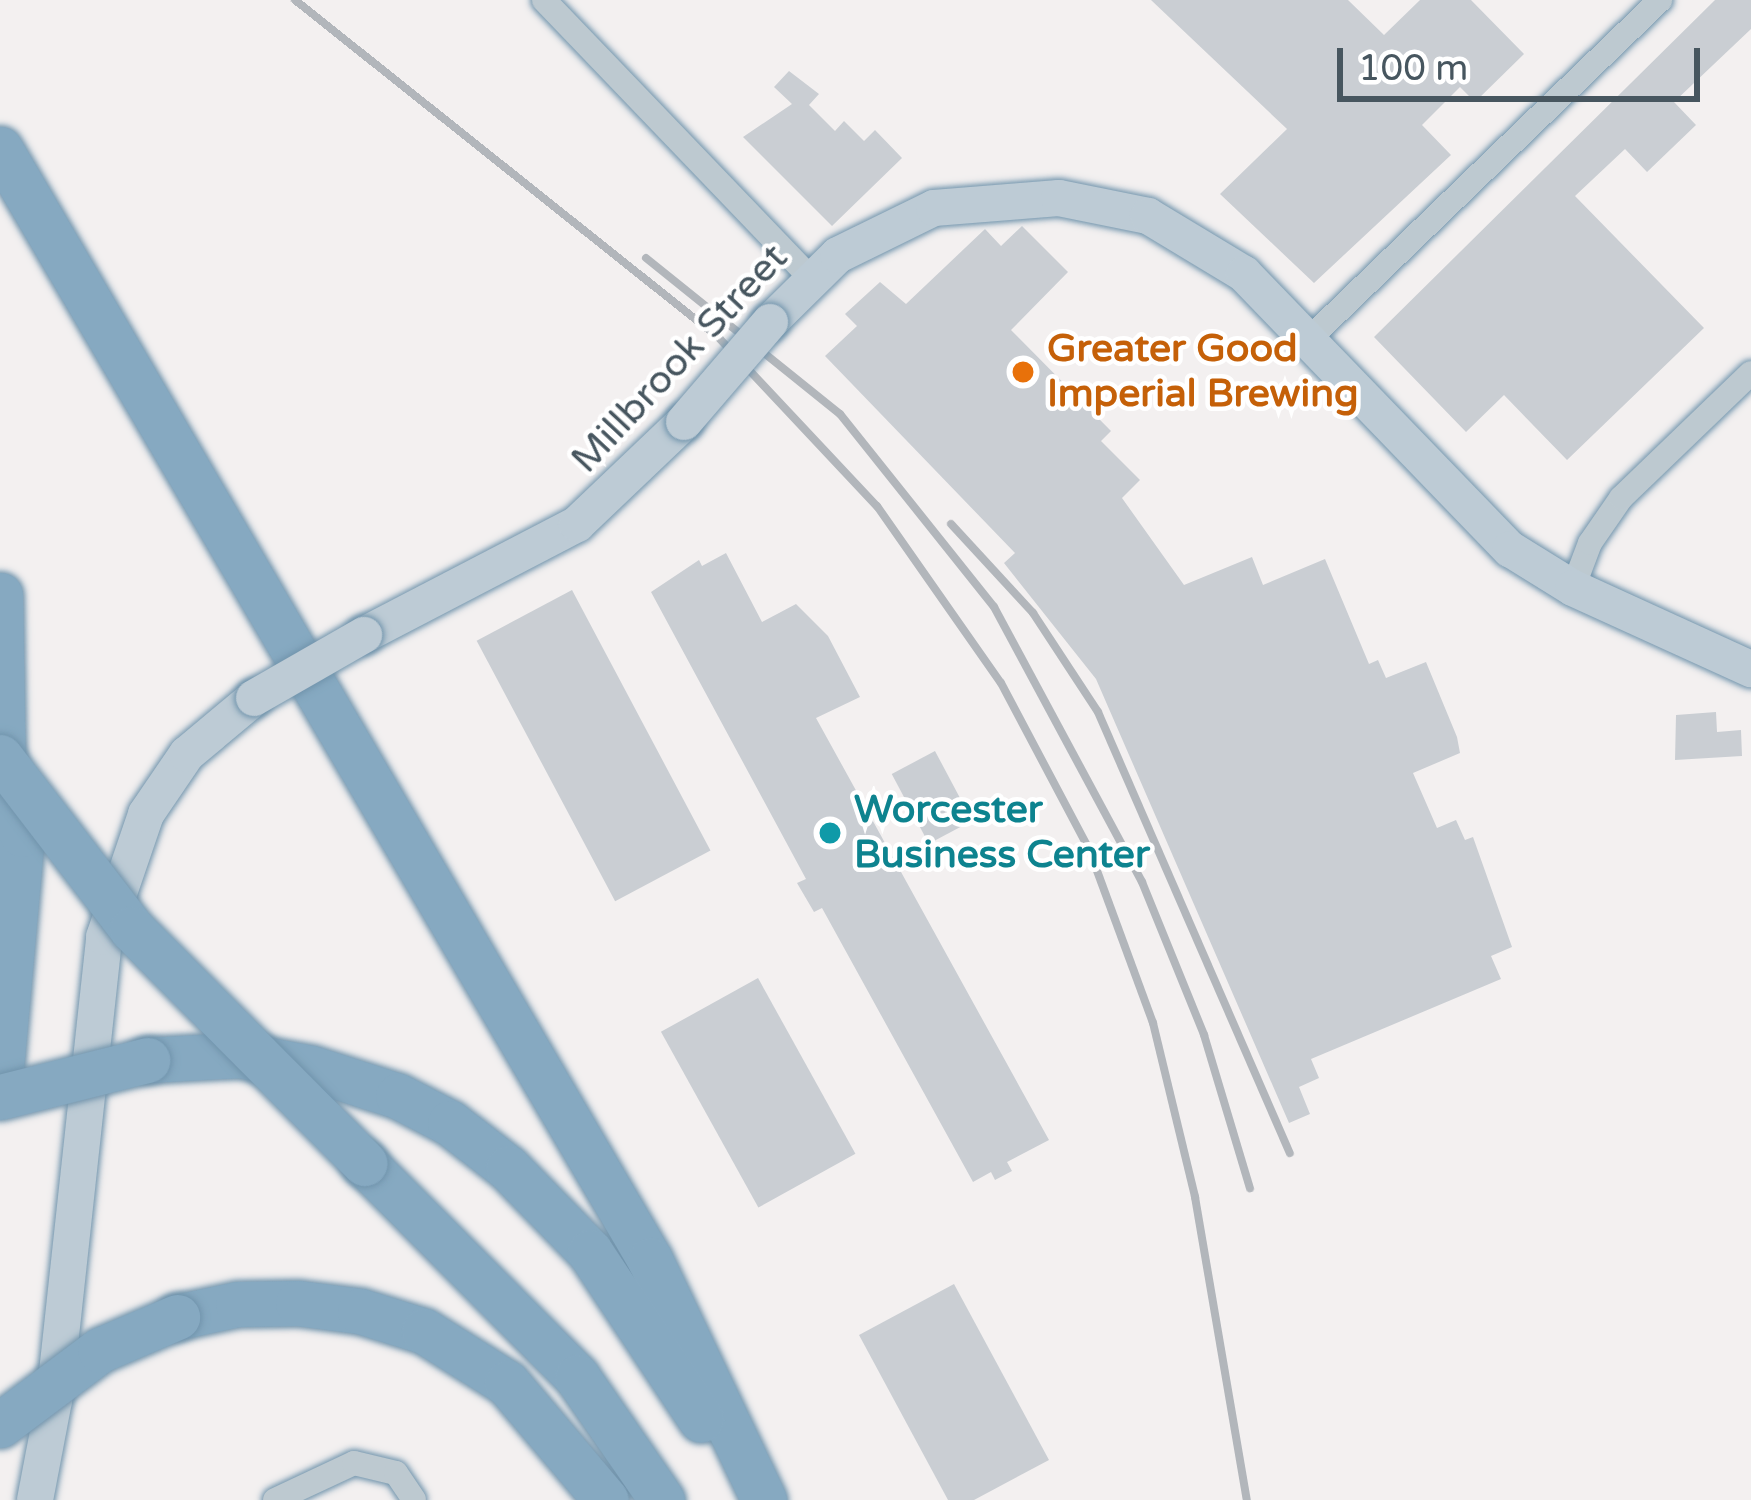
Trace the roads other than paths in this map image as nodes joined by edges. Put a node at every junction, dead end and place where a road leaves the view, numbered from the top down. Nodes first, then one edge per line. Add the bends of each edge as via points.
1 (544, 0) edge
2 (1660, 0) edge
3 (0, 149) edge
4 (811, 277) junction
5 (1307, 341) junction
6 (1751, 374) edge
7 (1573, 588) junction
8 (0, 595) edge
9 (1751, 668) edge
10 (2, 766) edge
11 (0, 846) edge
12 (0, 1079) edge
13 (0, 1096) edge
14 (0, 1425) edge
15 (35, 1500) edge
16 (275, 1500) edge
17 (414, 1500) edge
18 (606, 1500) edge
19 (662, 1500) edge
20 (748, 1500) edge
21 (764, 1500) edge

1 - 4 street
2 - 5 street
3 - 21 highway via 650,1260
4 - 5 main road, Millbrook Street via 862,239 934,208 1010,197 1085,201 1148,216 1201,242
4 - 15 main road, Millbrook Street, bridge via 684,422 577,524 254,698 197,744 156,798 109,916 93,1004 54,1400
5 - 7 main road, Millbrook Street via 1489,532
6 - 7 street via 1622,498 1590,543
7 - 9 main road, Millbrook Street
8 - 10 highway
10 - 11 highway
10 - 12 highway via 22,834
10 - 19 highway, bridge via 147,945 577,1377
13 - 20 highway, bridge via 147,1060 240,1055 398,1096 479,1144 615,1283
14 - 18 highway, bridge via 100,1350 177,1317 238,1304 360,1310 424,1331 508,1383
16 - 17 street via 354,1463 386,1467

